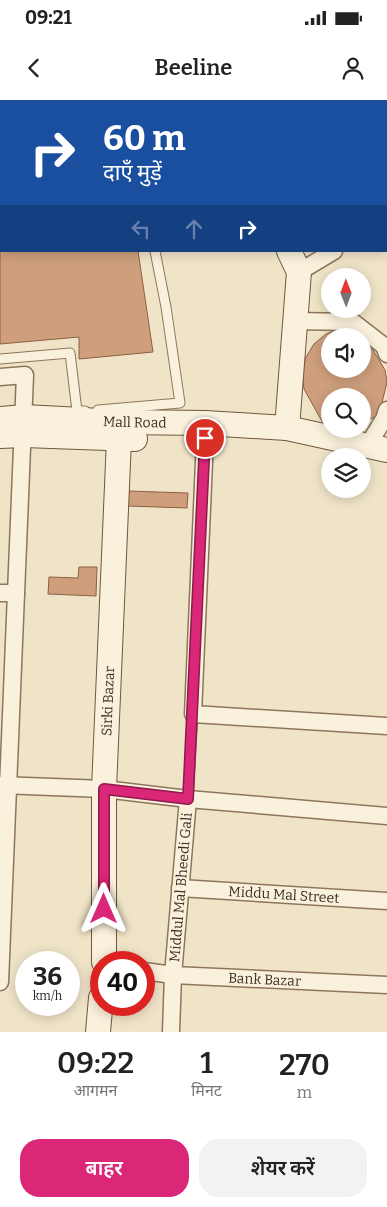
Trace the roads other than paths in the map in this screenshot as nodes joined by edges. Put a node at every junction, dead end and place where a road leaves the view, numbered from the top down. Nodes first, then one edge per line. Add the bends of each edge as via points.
1 (155, 252) edge
2 (330, 252) edge
3 (294, 262) edge
4 (294, 321) junction
5 (387, 354) edge
6 (0, 359) edge
7 (0, 377) edge
8 (387, 410) edge
9 (0, 419) edge
10 (119, 423) junction
11 (24, 426) junction
12 (287, 428) junction
13 (0, 436) edge
14 (205, 438) junction
15 (333, 448) edge
16 (354, 448) edge
17 (370, 448) edge
18 (371, 454) edge
19 (387, 463) edge
20 (8, 593) edge
21 (193, 714) junction
22 (387, 726) edge
23 (4, 785) edge
24 (104, 789) junction
25 (188, 799) junction
26 (387, 816) edge
27 (180, 888) junction
28 (387, 901) edge
29 (104, 951) edge
30 (155, 972) edge
31 (174, 975) junction
32 (0, 982) edge
33 (387, 986) edge
34 (99, 1016) edge
35 (98, 1032) edge
36 (171, 1032) edge

1 - 10 lane via 180,403
2 - 3 street
3 - 4 street
4 - 5 street via 353,322 384,346
4 - 12 street
6 - 10 lane via 70,353 77,411
7 - 11 street via 26,375
8 - 17 street
9 - 11 street, Mall Road
10 - 11 street, Mall Road
10 - 12 street, Mall Road via 205,423
10 - 14 street
10 - 24 street, Sirki Bazar
11 - 13 street
11 - 20 street
12 - 16 street, Mall Road
14 - 15 street
14 - 21 street
18 - 19 street
20 - 23 street
21 - 22 street
21 - 25 lane
23 - 24 street
23 - 32 street
24 - 25 street
24 - 29 street, Sirki Bazar
25 - 26 street
25 - 27 street, Middul Mal Bheedi Gali
27 - 28 street, Middu Mal Street
27 - 31 street, Middul Mal Bheedi Gali
30 - 31 street, Bank Bazar
31 - 33 street, Bank Bazar
31 - 36 street, Middul Mal Bheedi Gali
34 - 35 street

